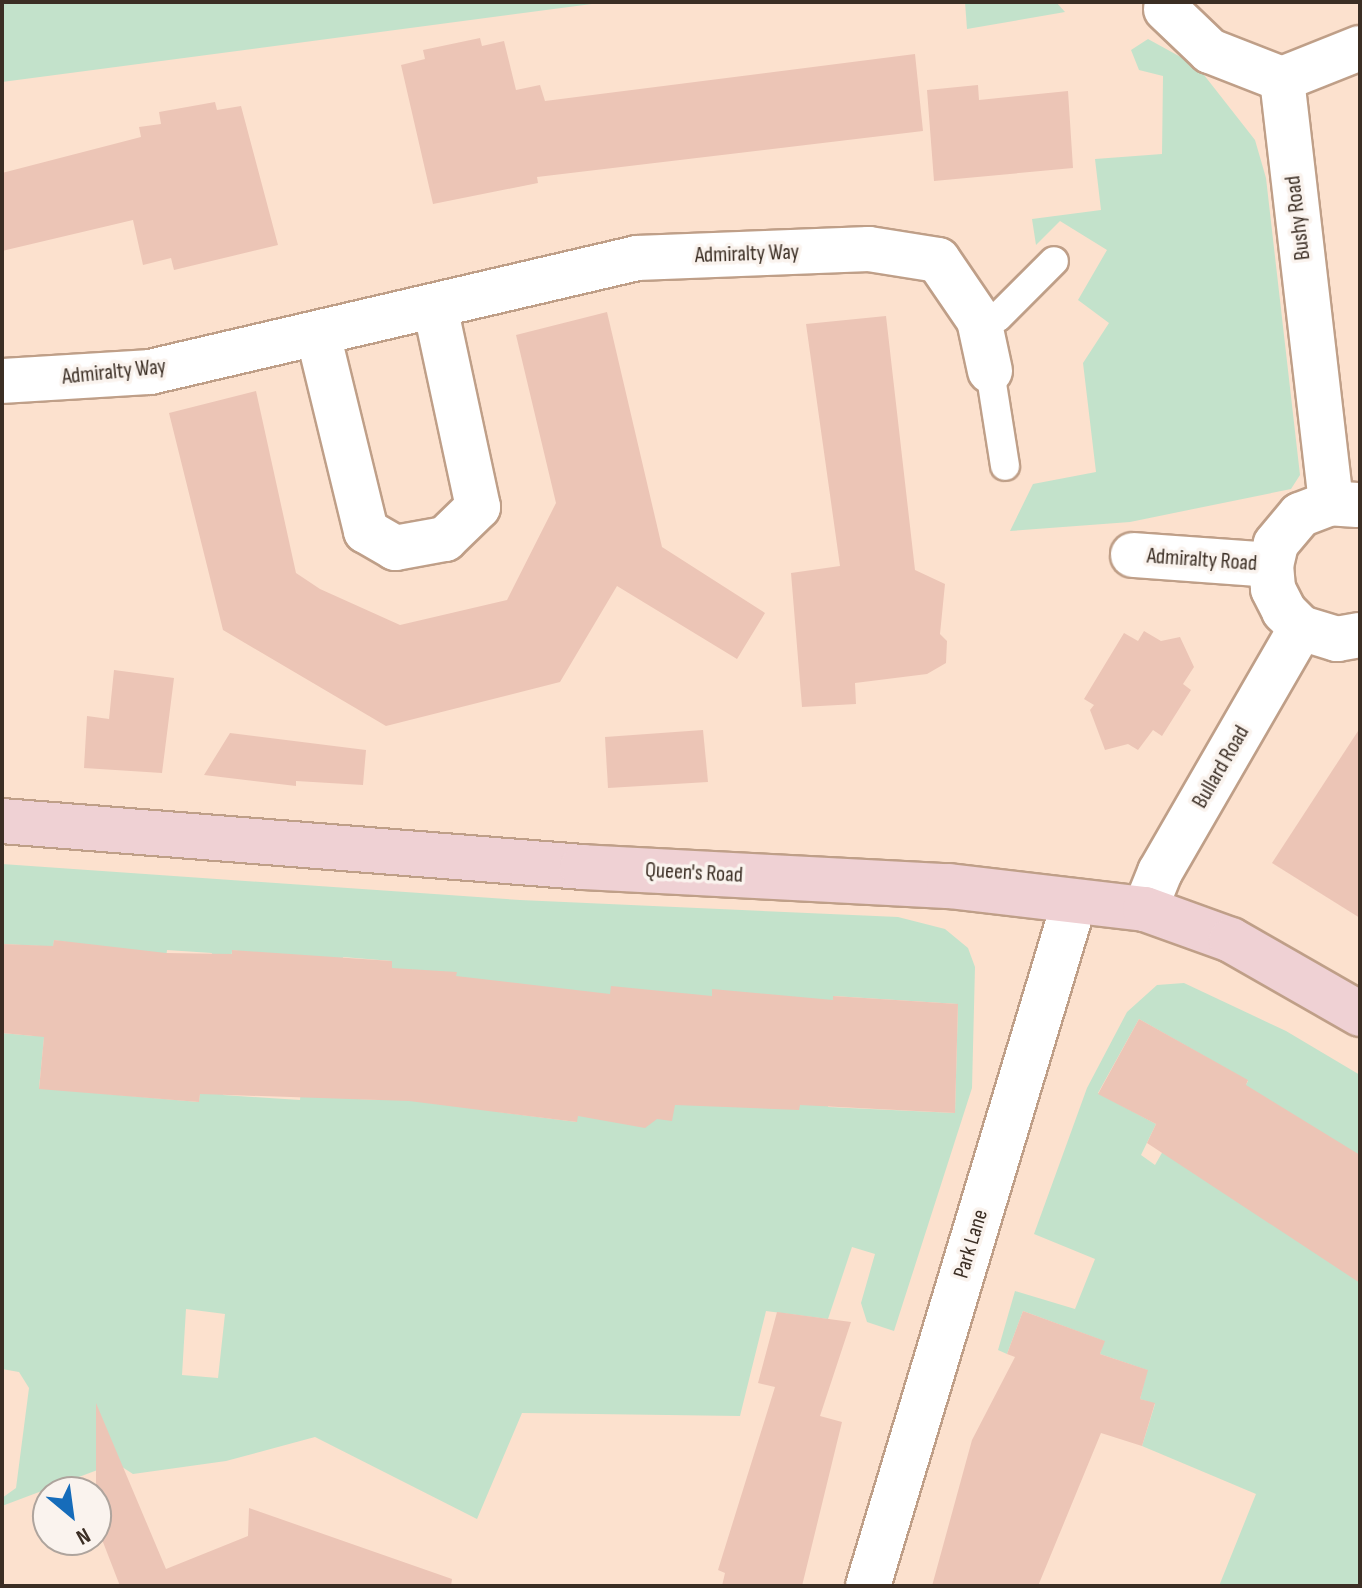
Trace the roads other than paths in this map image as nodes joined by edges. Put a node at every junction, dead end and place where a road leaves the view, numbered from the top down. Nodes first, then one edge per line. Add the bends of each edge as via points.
1 (1162, 6) edge
2 (1360, 48) edge
3 (1282, 79) junction
4 (1054, 261) dead end
5 (435, 307) junction
6 (979, 320) junction
7 (318, 334) junction
8 (990, 371) joint
9 (2, 381) edge
10 (1005, 466) dead end
11 (1345, 505) edge
12 (1133, 555) dead end
13 (1271, 565) junction
14 (1301, 628) junction
15 (1360, 635) edge
16 (2, 821) edge
17 (1074, 903) junction
18 (1145, 909) junction
19 (1360, 1014) edge
20 (868, 1586) edge

1 - 3 street via 1210,51
2 - 3 street
3 - 11 street, Bushy Road
4 - 6 lane via 998,317
5 - 6 street, Admiralty Way via 637,258 869,249 938,260
5 - 7 street, Admiralty Way
5 - 7 street via 478,507 445,539 395,548 366,531
6 - 8 street, Admiralty Way
7 - 9 street, Admiralty Way via 150,372
8 - 10 lane
11 - 13 street via 1290,524
12 - 13 street, Admiralty Road
13 - 14 street via 1273,589
14 - 15 street via 1337,639
14 - 18 street, Bullard Road via 1160,872
16 - 17 main road, Queen's Road via 582,867 949,886
17 - 18 main road, Queen's Road
17 - 20 street, Park Lane
18 - 19 main road, Queen's Road via 1208,929

